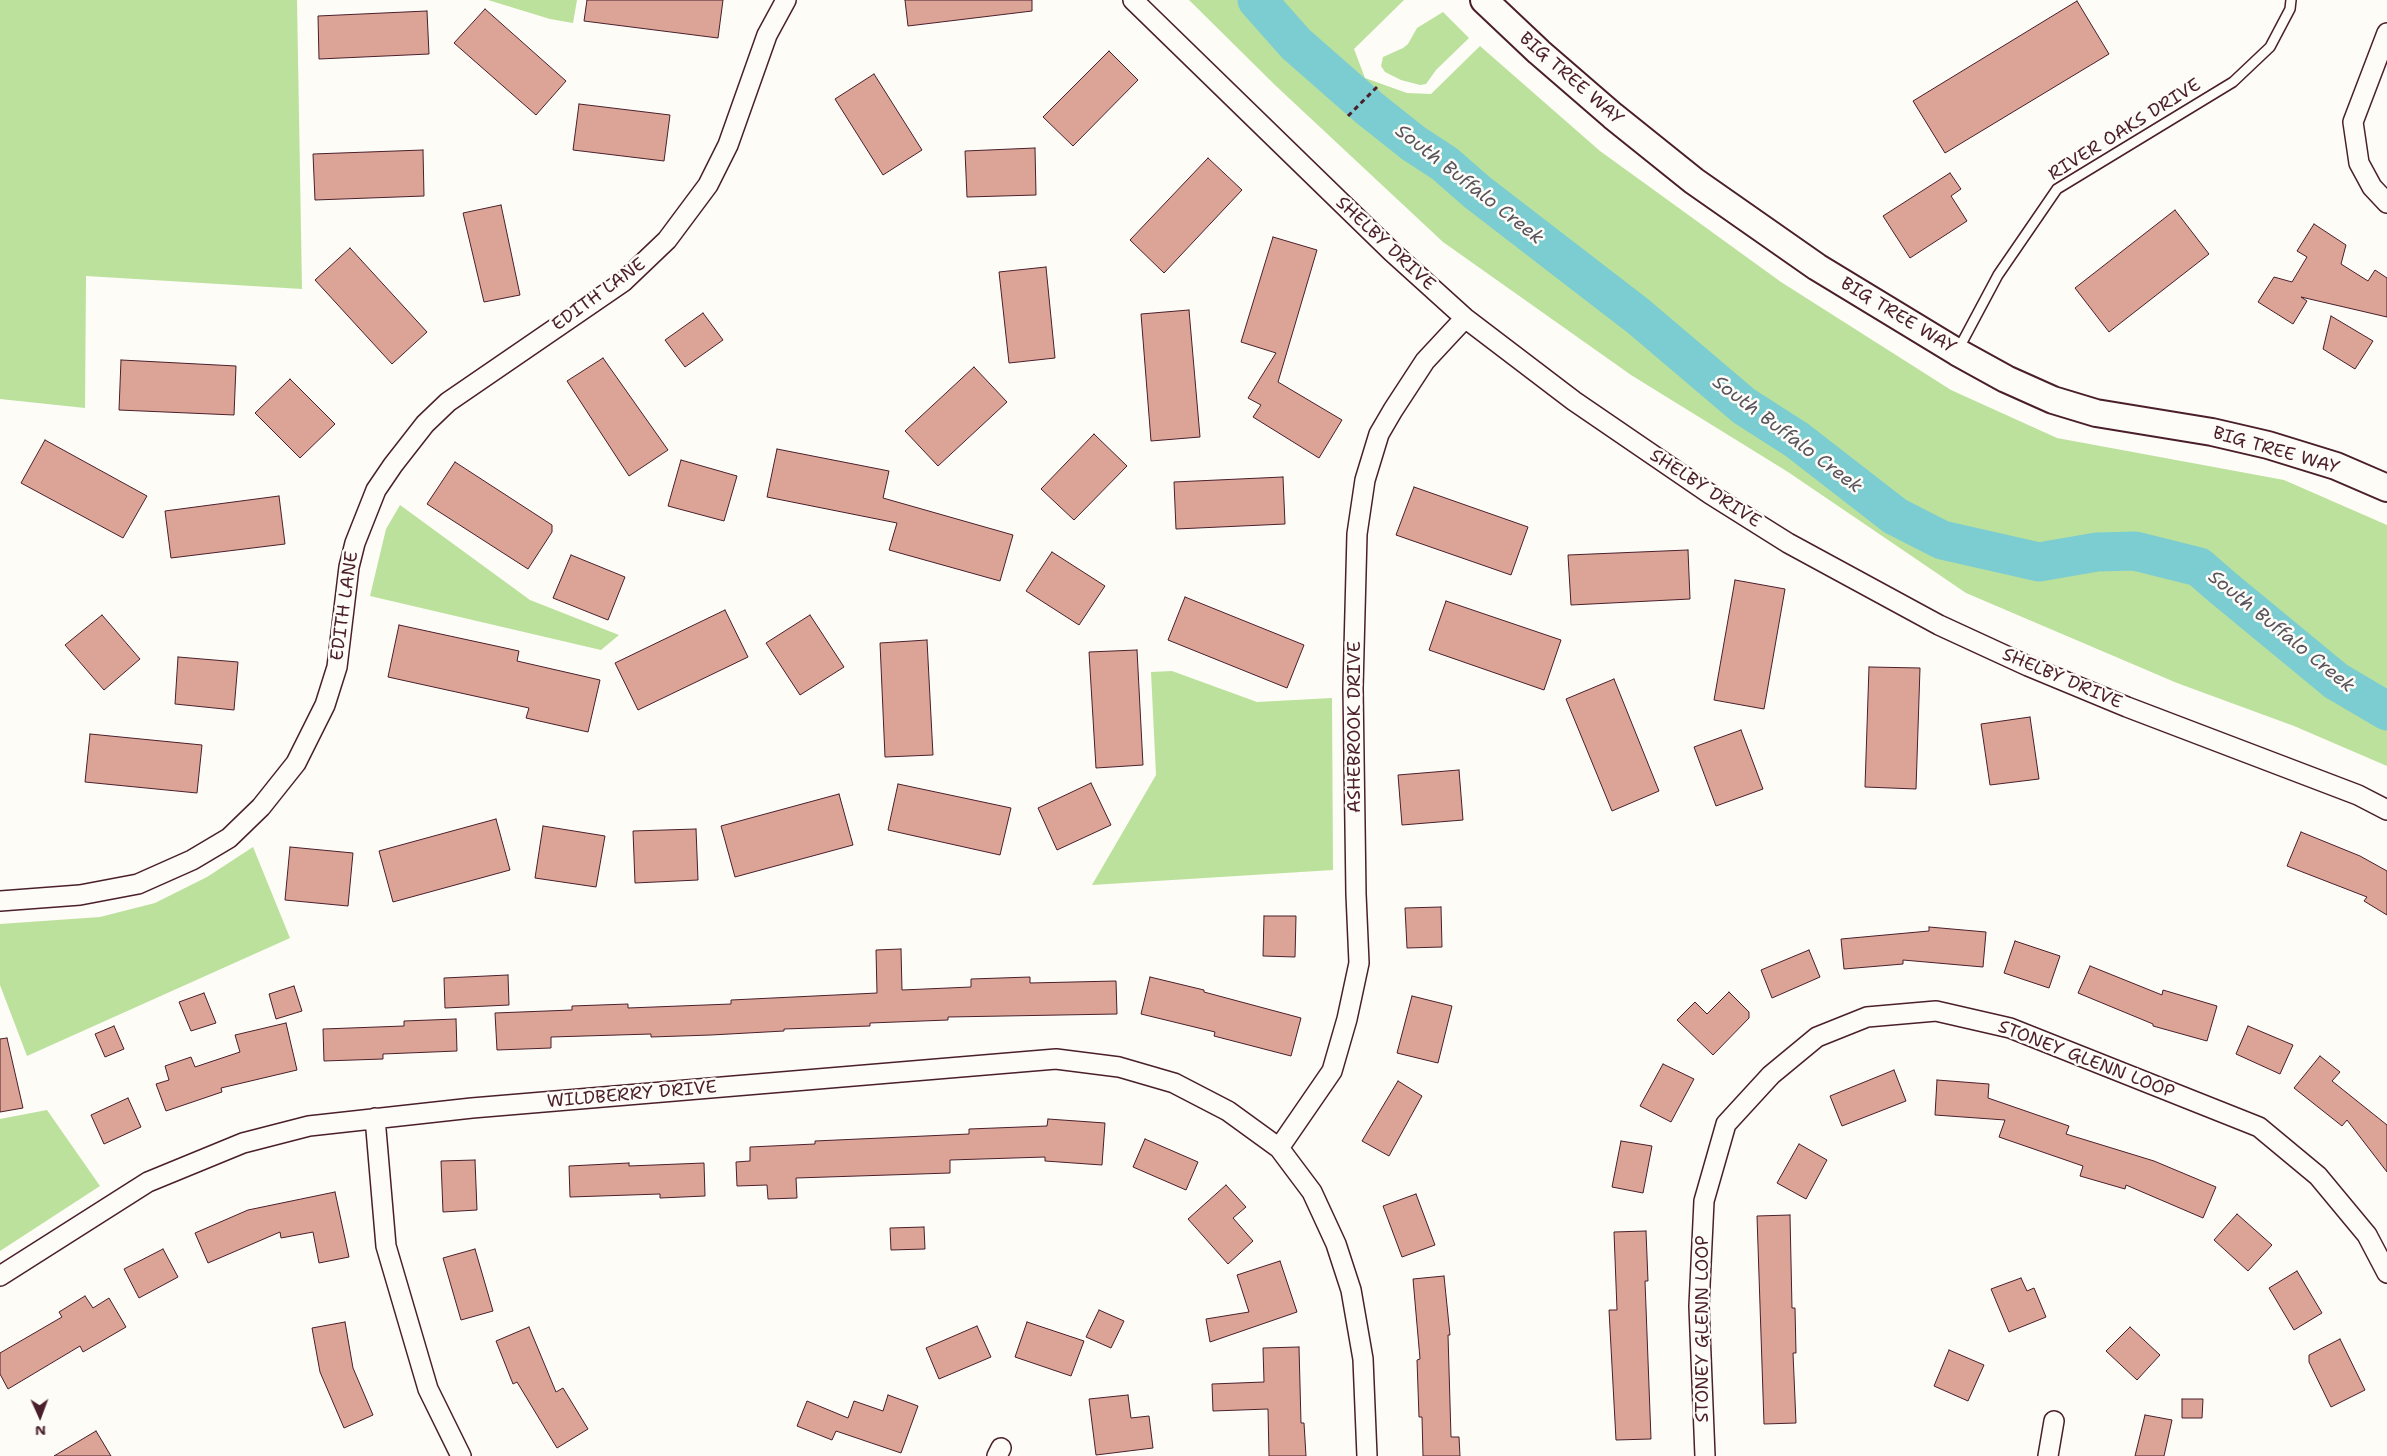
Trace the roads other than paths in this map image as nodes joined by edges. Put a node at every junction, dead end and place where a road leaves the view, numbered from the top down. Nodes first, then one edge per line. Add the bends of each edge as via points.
1 (786, 0) edge
2 (1133, 0) edge
3 (1484, 0) edge
4 (2291, 0) edge
5 (2387, 33) edge
6 (2387, 203) edge
7 (1465, 318) junction
8 (1957, 352) junction
9 (2387, 488) edge
10 (2387, 810) edge
11 (0, 901) edge
12 (375, 1118) junction
13 (1279, 1148) junction
14 (2387, 1273) edge
15 (0, 1276) edge
16 (2054, 1420) dead end
17 (461, 1456) edge
18 (1366, 1456) edge
19 (1705, 1456) edge
20 (2048, 1456) edge

1 - 11 street, EDITH LANE via 767,35 728,145 708,185 667,240 623,282 448,402 425,424 392,465 376,490 355,543 337,667 325,705 296,763 261,807 229,838 192,860 138,884 80,895
2 - 7 street, SHELBY DRIVE via 1392,252
3 - 8 main road, BIG TREE WAY via 1613,116 1694,180 1817,267
4 - 8 lane, RIVER OAKS DRIVE via 2290,9 2270,47 2233,82 2057,189 1998,275
5 - 6 street via 2354,122 2359,163 2372,187
7 - 10 street, SHELBY DRIVE via 1574,401 1710,494 1788,543 1939,625 2127,707 2358,795
7 - 13 street, ASHEBROOK DRIVE via 1425,361 1393,410 1379,434 1365,480 1357,534 1353,688 1359,963 1332,1071
8 - 9 main road, BIG TREE WAY via 2053,400 2096,413 2212,432 2268,445 2336,466
12 - 13 street, WILDBERRY DRIVE via 1056,1059 1119,1067 1174,1083 1228,1111
12 - 15 street, WILDBERRY DRIVE via 309,1126 243,1144 148,1182
12 - 17 street via 386,1246 428,1389
13 - 18 street, WILDBERRY DRIVE via 1312,1192 1336,1244 1351,1290 1363,1359
14 - 19 street, STONEY GLENN LOOP via 2367,1235 2318,1176 2259,1127 2010,1028 1936,1011 1867,1017 1816,1037 1771,1075 1726,1124 1704,1201 1699,1306
16 - 20 street

